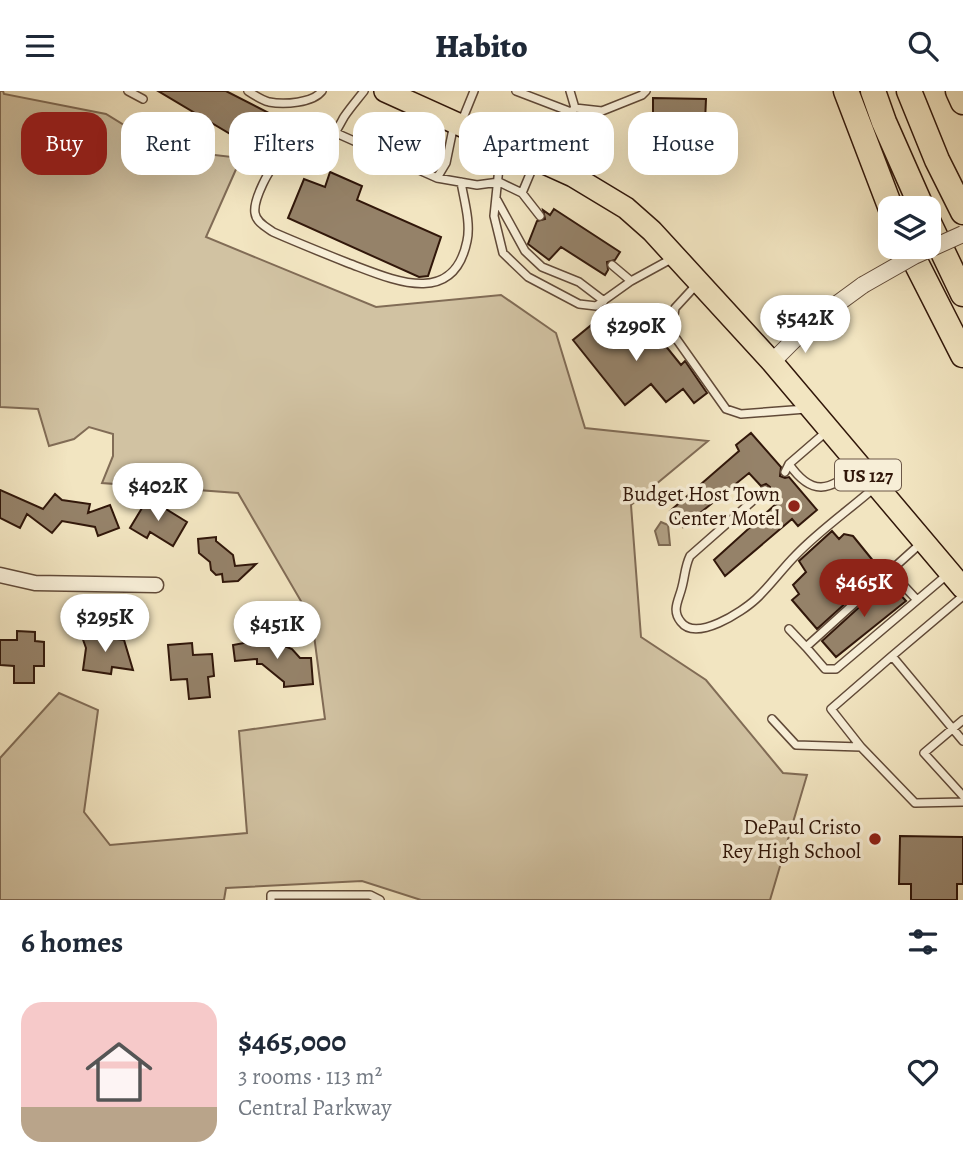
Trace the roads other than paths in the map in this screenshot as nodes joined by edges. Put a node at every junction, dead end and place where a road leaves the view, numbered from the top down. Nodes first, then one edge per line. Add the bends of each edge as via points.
1 (128, 91) edge
2 (248, 91) edge
3 (322, 91) edge
4 (364, 91) edge
5 (385, 91) edge
6 (474, 91) edge
7 (516, 91) edge
8 (570, 91) edge
9 (646, 91) edge
10 (846, 91) edge
11 (873, 91) edge
12 (909, 91) edge
13 (958, 91) edge
14 (143, 99) dead end
15 (963, 102) edge
16 (576, 108) junction
17 (457, 125) junction
18 (339, 128) edge
19 (339, 134) edge
20 (268, 175) edge
21 (500, 175) edge
22 (529, 175) edge
23 (569, 175) edge
24 (437, 178) junction
25 (461, 182) junction
26 (499, 182) junction
27 (522, 193) junction
28 (886, 196) edge
29 (917, 196) edge
30 (496, 199) junction
31 (963, 212) edge
32 (540, 216) dead end
33 (963, 234) edge
34 (941, 248) edge
35 (676, 257) junction
36 (914, 259) edge
37 (612, 265) dead end
38 (631, 281) junction
39 (699, 282) junction
40 (963, 294) edge
41 (604, 301) junction
42 (963, 355) edge
43 (772, 362) junction
44 (811, 408) junction
45 (829, 429) junction
46 (789, 464) junction
47 (860, 466) junction
48 (785, 472) dead end
49 (877, 486) junction
50 (765, 490) dead end
51 (923, 541) junction
52 (891, 571) junction
53 (0, 575) edge
54 (956, 580) edge
55 (156, 585) dead end
56 (963, 596) edge
57 (917, 600) junction
58 (789, 629) dead end
59 (806, 647) junction
60 (892, 656) junction
61 (772, 719) dead end
62 (963, 720) edge
63 (953, 729) junction
64 (963, 741) edge
65 (862, 747) junction
66 (963, 796) edge
67 (963, 802) edge
68 (271, 900) edge
69 (380, 900) edge

1 - 14 lane
2 - 3 lane via 267,101 295,102 318,97
4 - 18 lane
5 - 17 main road, US 127
6 - 17 lane
7 - 16 lane via 571,112
8 - 16 lane
9 - 16 lane via 602,111
10 - 28 highway
11 - 29 highway
12 - 31 highway
13 - 15 highway
17 - 24 lane
19 - 24 lane
20 - 25 lane via 256,202 259,222 273,232 401,283 436,282 458,267 468,239
21 - 26 lane
22 - 27 lane
23 - 35 main road, US 127 via 626,208
24 - 25 lane
25 - 26 lane
26 - 27 lane
26 - 30 lane
27 - 32 lane
30 - 41 lane via 525,251 542,267 579,282
30 - 41 lane via 494,216 503,253 527,277 579,304 596,306
33 - 43 street, bridge via 877,275 811,323
34 - 40 highway
35 - 38 lane
35 - 39 main road, US 127
36 - 42 highway
37 - 38 lane
38 - 41 lane
39 - 43 main road, US 127
39 - 44 lane via 674,308 675,337 726,409 741,414
43 - 44 main road, US 127
44 - 45 main road, US 127
45 - 46 lane
45 - 47 main road, US 127
46 - 47 lane via 809,484 826,487
46 - 48 lane
47 - 49 main road, US 127
49 - 50 lane via 795,555 754,601 704,629 682,625 676,604 690,556
49 - 51 main road, US 127
51 - 52 lane
51 - 54 main road, US 127
52 - 57 lane
52 - 59 lane
53 - 55 street via 35,583
54 - 57 lane
56 - 60 lane
57 - 59 lane via 836,669 825,669
58 - 59 lane
60 - 63 lane
60 - 65 lane via 831,709
61 - 65 lane via 796,745
62 - 63 lane
63 - 64 lane
63 - 66 lane via 924,753
65 - 67 lane via 915,803
68 - 69 lane via 271,895 370,895

